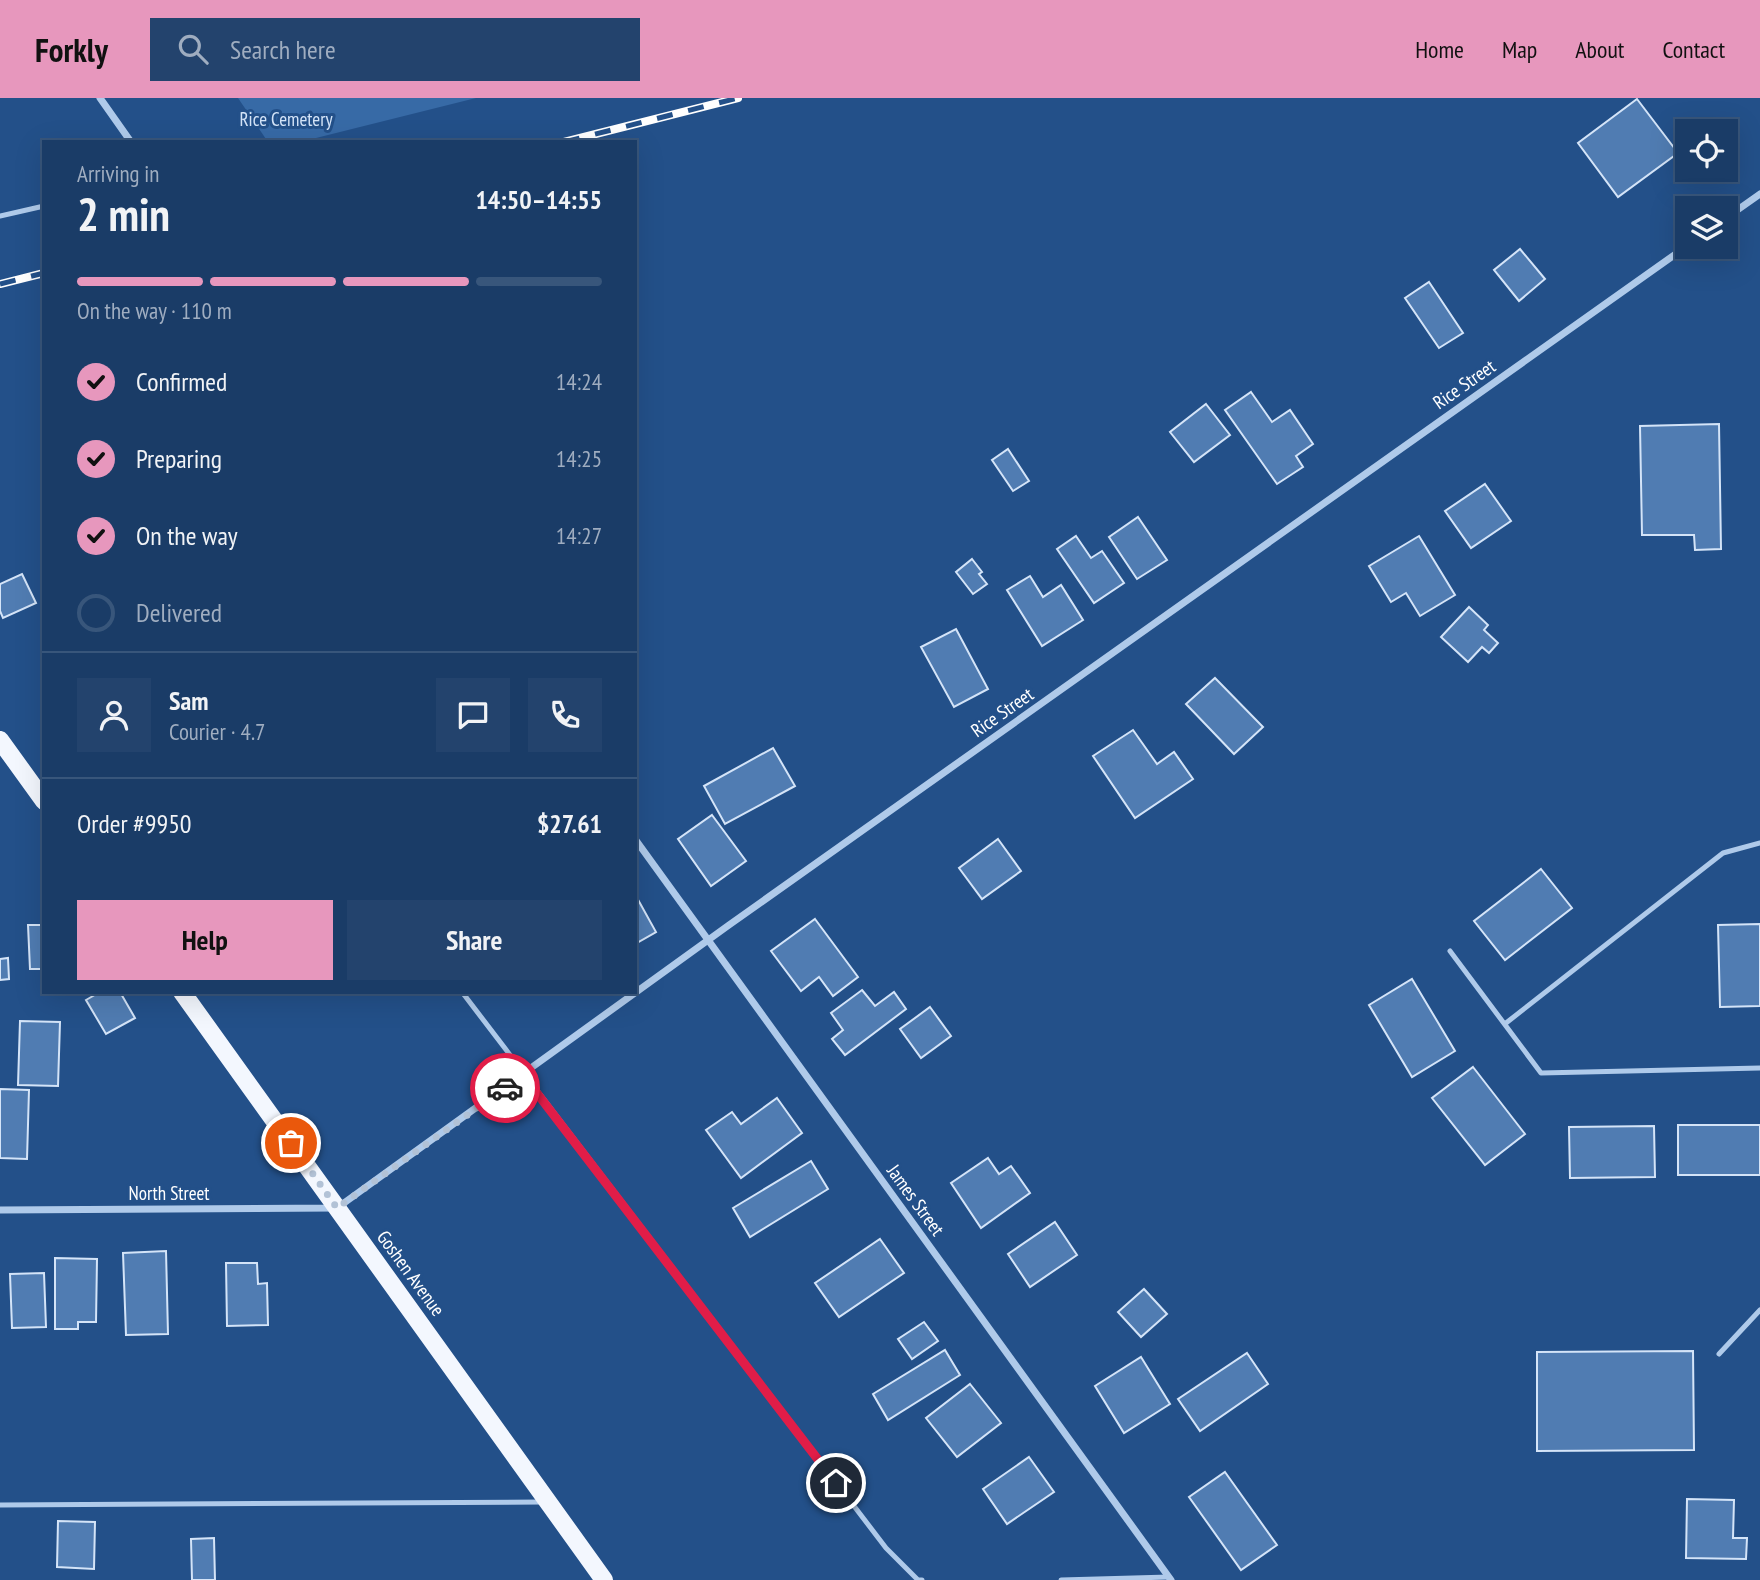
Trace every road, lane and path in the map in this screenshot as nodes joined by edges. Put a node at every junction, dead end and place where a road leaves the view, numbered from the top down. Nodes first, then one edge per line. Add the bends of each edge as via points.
1 (100, 98) edge
2 (130, 140) edge
3 (1760, 194) edge
4 (42, 206) edge
5 (1738, 210) edge
6 (0, 216) edge
7 (1675, 255) edge
8 (0, 740) edge
9 (42, 795) edge
10 (637, 842) edge
11 (1760, 843) edge
12 (708, 940) junction
13 (1450, 951) dead end
14 (637, 992) edge
15 (183, 994) edge
16 (463, 994) edge
17 (634, 994) edge
18 (1506, 1023) junction
19 (1760, 1068) edge
20 (523, 1075) junction
21 (337, 1208) junction
22 (0, 1210) edge
23 (1760, 1310) edge
24 (1719, 1354) dead end
25 (549, 1502) junction
26 (0, 1505) edge
27 (1170, 1578) edge
28 (604, 1580) edge
29 (922, 1580) edge
30 (1061, 1580) edge

1 - 2 street
3 - 5 street
4 - 6 lane
7 - 12 street, Rice Street
8 - 9 main road
10 - 12 street, James Street
11 - 18 lane via 1723,853
12 - 14 street, Rice Street
12 - 27 street, James Street
13 - 18 lane
15 - 21 main road, Goshen Avenue
16 - 20 lane
17 - 20 street, Rice Street
18 - 19 lane via 1541,1073
20 - 21 street, Rice Street
20 - 29 lane via 886,1548
21 - 22 street, North Street
21 - 25 main road, Goshen Avenue
23 - 24 lane
25 - 26 lane
25 - 28 main road, Goshen Avenue
27 - 30 lane

